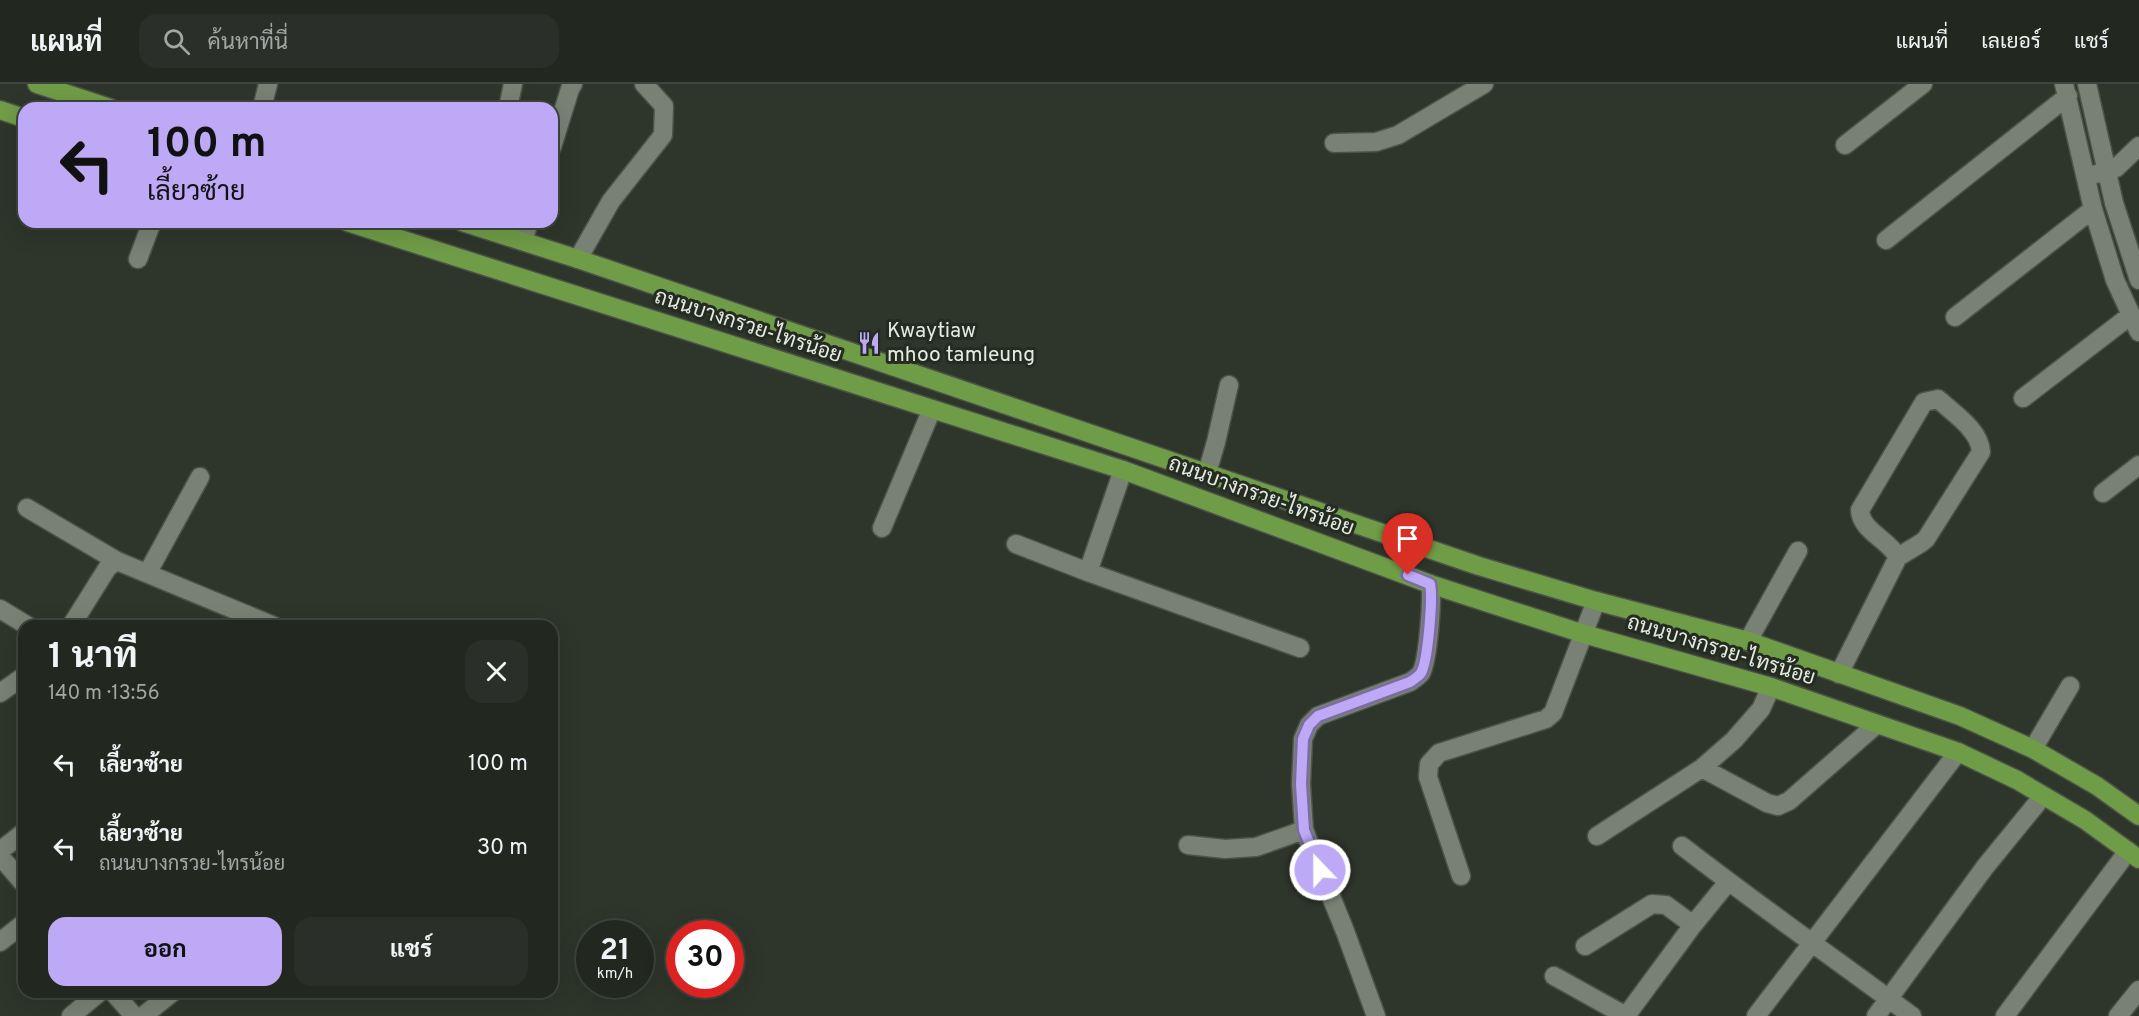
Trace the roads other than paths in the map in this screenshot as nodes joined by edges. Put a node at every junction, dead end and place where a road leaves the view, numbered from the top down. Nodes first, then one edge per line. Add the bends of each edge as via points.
1 (268, 84) edge
2 (513, 84) edge
3 (573, 84) edge
4 (644, 84) edge
5 (1484, 84) edge
6 (1923, 84) edge
7 (2087, 84) edge
8 (41, 85) edge
9 (2066, 90) edge
10 (88, 102) edge
11 (264, 102) edge
12 (509, 102) edge
13 (0, 110) edge
14 (18, 116) edge
15 (558, 128) edge
16 (1334, 143) dead end
17 (1845, 145) dead end
18 (2139, 146) edge
19 (2107, 171) junction
20 (2086, 177) junction
21 (2093, 209) junction
22 (150, 228) edge
23 (366, 228) edge
24 (484, 228) edge
25 (527, 228) edge
26 (1886, 240) dead end
27 (523, 241) junction
28 (138, 259) dead end
29 (578, 259) junction
30 (2139, 280) edge
31 (2131, 315) junction
32 (1955, 317) dead end
33 (2139, 332) edge
34 (1229, 385) dead end
35 (2023, 398) dead end
36 (932, 410) junction
37 (2139, 465) edge
38 (1123, 470) junction
39 (1207, 473) junction
40 (200, 477) dead end
41 (2103, 493) dead end
42 (27, 508) dead end
43 (882, 528) dead end
44 (1016, 544) dead end
45 (1798, 551) dead end
46 (1898, 557) junction
47 (117, 561) junction
48 (148, 572) junction
49 (1088, 572) junction
50 (1430, 584) junction
51 (1596, 601) junction
52 (0, 609) edge
53 (18, 620) edge
54 (75, 620) edge
55 (260, 620) edge
56 (1584, 633) junction
57 (1748, 641) junction
58 (1300, 648) dead end
59 (1839, 674) junction
60 (18, 680) edge
61 (2070, 686) dead end
62 (1771, 687) junction
63 (0, 693) edge
64 (1877, 724) junction
65 (2032, 749) junction
66 (1958, 752) junction
67 (1702, 768) junction
68 (2043, 796) junction
69 (2139, 816) edge
70 (1304, 830) junction
71 (1597, 836) dead end
72 (18, 837) edge
73 (1188, 845) dead end
74 (1682, 846) dead end
75 (0, 851) edge
76 (2133, 855) edge
77 (0, 856) edge
78 (1461, 876) dead end
79 (18, 877) edge
80 (1728, 882) junction
81 (1693, 925) junction
82 (18, 928) edge
83 (1812, 941) junction
84 (0, 942) edge
85 (1585, 946) dead end
86 (1554, 976) dead end
87 (2139, 990) edge
88 (93, 998) edge
89 (118, 998) edge
90 (166, 998) edge
91 (1889, 999) junction
92 (71, 1016) edge
93 (134, 1016) edge
94 (143, 1016) edge
95 (1376, 1016) edge
96 (1626, 1016) edge
97 (1755, 1016) edge
98 (1876, 1016) edge
99 (1912, 1016) edge
100 (2005, 1016) edge
101 (2118, 1016) edge

1 - 11 street
2 - 12 street
3 - 15 street
4 - 29 street via 664,106 663,135 611,201
5 - 16 street via 1398,135 1376,142
6 - 17 street
7 - 19 street
8 - 10 main road
9 - 20 street
9 - 26 street
13 - 14 main road
18 - 19 street via 2116,168
19 - 20 street
19 - 30 street
20 - 21 street
21 - 31 street via 2115,280
21 - 32 street
22 - 28 street
23 - 36 main road, ถนนบางกรวย-ไทรน้อย
24 - 27 main road, ถนนบางกรวย-ไทรน้อย
25 - 27 street
27 - 29 main road, ถนนบางกรวย-ไทรน้อย
29 - 39 main road, ถนนบางกรวย-ไทรน้อย
31 - 33 street
31 - 35 street
34 - 39 street
36 - 38 main road, ถนนบางกรวย-ไทรน้อย
36 - 43 street
37 - 41 street
38 - 49 street
38 - 50 main road, ถนนบางกรวย-ไทรน้อย
39 - 51 main road, ถนนบางกรวย-ไทรน้อย via 1479,566
40 - 48 street
42 - 47 street
44 - 49 street
45 - 57 street
46 - 46 street via 1864,524 1860,510 1924,402 1938,399 1977,436 1980,452 1926,538
46 - 59 street
47 - 48 street
47 - 54 street via 108,567
48 - 55 street
49 - 58 street
50 - 56 main road, ถนนบางกรวย-ไทรน้อย
50 - 70 street via 1433,594 1421,674 1410,682 1318,716 1309,725 1303,739
51 - 56 street
51 - 57 main road, ถนนบางกรวย-ไทรน้อย
52 - 53 street
56 - 62 main road, ถนนบางกรวย-ไทรน้อย
56 - 78 street via 1553,713 1546,719 1439,753 1430,764 1428,777
57 - 59 main road, ถนนบางกรวย-ไทรน้อย
59 - 65 main road, ถนนบางกรวย-ไทรน้อย via 1960,716
60 - 63 street
61 - 65 street
62 - 64 main road, ถนนบางกรวย-ไทรน้อย
62 - 67 street via 1761,710
64 - 66 main road, ถนนบางกรวย-ไทรน้อย
64 - 67 street via 1789,801 1778,806
65 - 69 main road, ถนนบางกรวย-ไทรน้อย via 2097,786
66 - 68 main road, ถนนบางกรวย-ไทรน้อย
66 - 83 street
67 - 71 street
68 - 76 main road, ถนนบางกรวย-ไทรน้อย
68 - 91 street via 1985,867
70 - 73 street via 1256,847
70 - 95 street
72 - 75 street
74 - 80 street
76 - 100 street
77 - 79 street
80 - 81 street
80 - 83 street
81 - 85 street via 1666,905 1652,904
81 - 96 street
82 - 84 street
83 - 91 street
83 - 97 street
86 - 96 street
87 - 101 street
88 - 92 street
89 - 93 street
90 - 94 street
91 - 98 street
91 - 99 street

